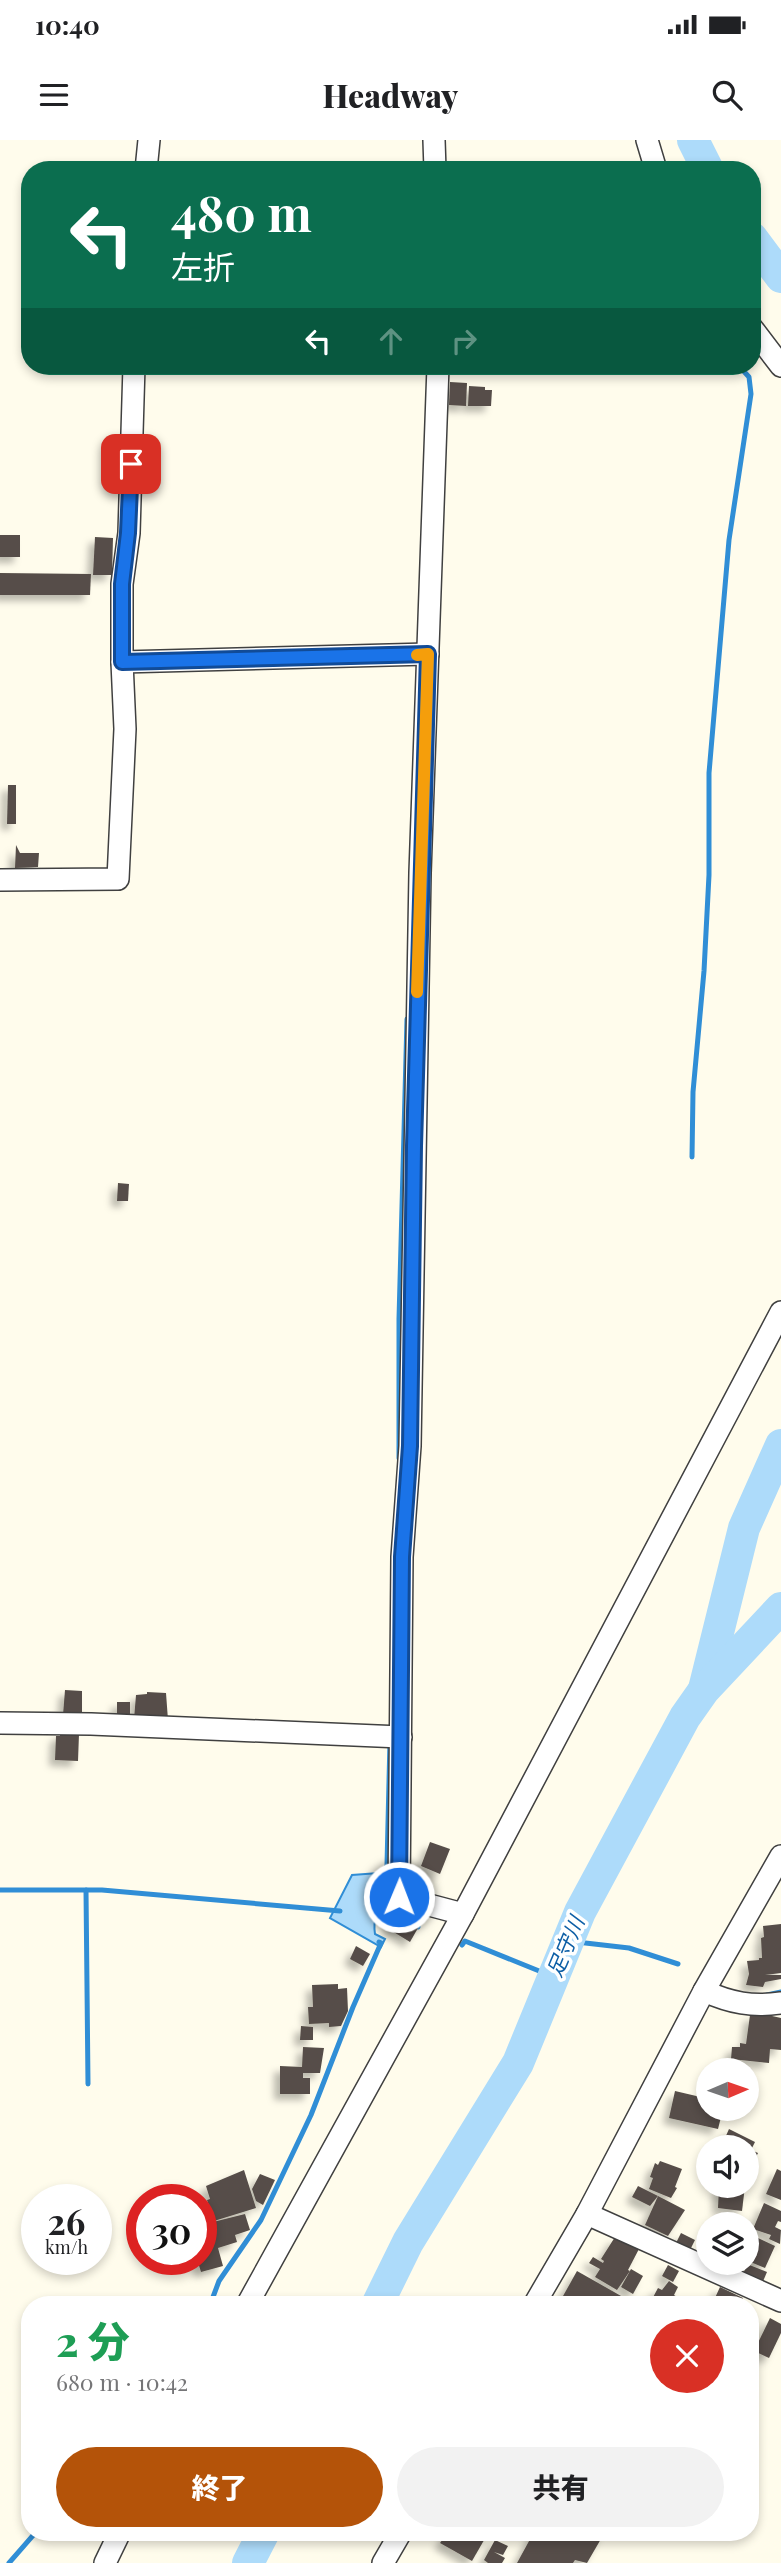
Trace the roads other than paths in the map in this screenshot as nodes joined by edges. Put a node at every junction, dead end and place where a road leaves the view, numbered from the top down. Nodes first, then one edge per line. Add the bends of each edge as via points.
1 (149, 140) edge
2 (434, 140) edge
3 (647, 140) edge
4 (147, 161) edge
5 (435, 161) edge
6 (653, 161) edge
7 (761, 340) edge
8 (781, 366) edge
9 (134, 375) edge
10 (437, 375) edge
11 (421, 654) junction
12 (122, 662) junction
13 (0, 880) edge
14 (781, 1312) edge
15 (0, 1723) edge
16 (394, 1737) junction
17 (781, 1856) edge
18 (463, 1914) junction
19 (704, 1991) junction
20 (781, 2003) edge
21 (587, 2214) junction
22 (252, 2296) edge
23 (539, 2296) edge
24 (781, 2301) edge
25 (116, 2541) edge
26 (396, 2541) edge
27 (105, 2563) edge
28 (383, 2563) edge

1 - 4 street
2 - 5 street
3 - 6 street
7 - 8 street
9 - 12 street
10 - 11 street
11 - 12 street
11 - 16 street via 410,1446
12 - 13 street via 125,729 118,879
14 - 18 street
15 - 16 street
16 - 18 street via 399,1897
17 - 19 street
18 - 22 street
19 - 20 street via 742,2005
19 - 21 street
21 - 23 street
21 - 24 street
25 - 27 street
26 - 28 street

